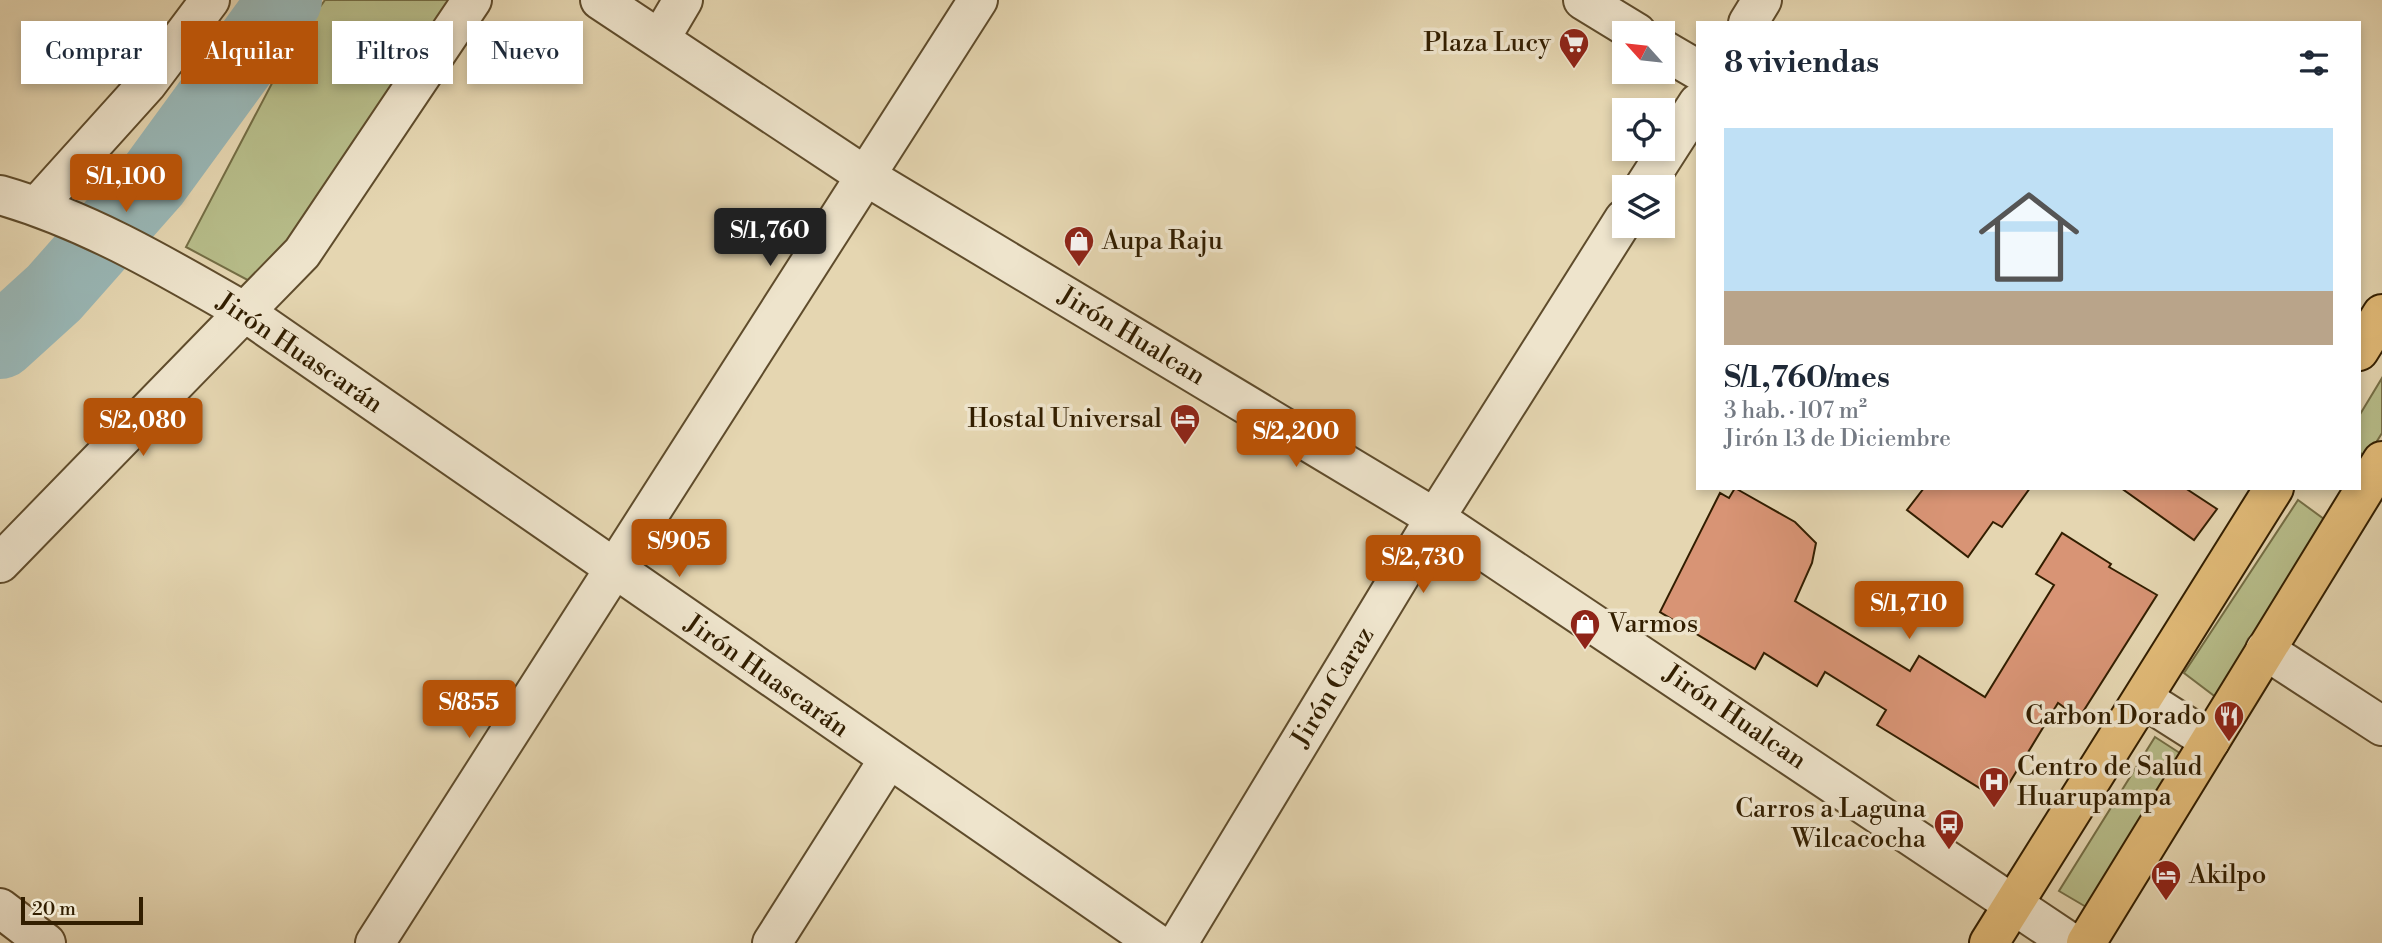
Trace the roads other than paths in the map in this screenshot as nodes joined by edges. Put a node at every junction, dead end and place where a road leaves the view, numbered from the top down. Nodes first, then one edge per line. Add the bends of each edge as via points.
1 (210, 0) edge
2 (471, 0) edge
3 (600, 0) edge
4 (683, 0) edge
5 (978, 0) edge
6 (1583, 0) edge
7 (1762, 0) edge
8 (1617, 21) edge
9 (1749, 21) edge
10 (660, 39) junction
11 (1675, 57) edge
12 (1696, 69) edge
13 (1696, 106) edge
14 (1652, 175) edge
15 (864, 176) junction
16 (0, 195) edge
17 (47, 209) junction
18 (1612, 238) edge
19 (243, 311) junction
20 (2382, 314) edge
21 (2361, 348) edge
22 (2373, 479) edge
23 (2273, 490) edge
24 (1435, 518) junction
25 (0, 563) edge
26 (613, 569) junction
27 (2265, 650) junction
28 (2144, 699) junction
29 (2382, 726) edge
30 (2210, 741) junction
31 (888, 760) junction
32 (2014, 903) junction
33 (0, 908) edge
34 (46, 943) edge
35 (375, 943) edge
36 (772, 943) edge
37 (1156, 943) edge
38 (1178, 943) edge
39 (1989, 943) edge
40 (2071, 943) edge
41 (2086, 943) edge

1 - 17 street
2 - 19 street via 302,253
3 - 10 street, Jirón Hualcan
4 - 10 street
5 - 15 street
6 - 8 street
7 - 9 street
10 - 15 street, Jirón Hualcan
11 - 12 street
13 - 14 street
15 - 24 street, Jirón Hualcan
15 - 26 street
16 - 17 street, Jirón Huascarán
17 - 19 street, Jirón Huascarán via 168,268
18 - 24 street, Jirón Caraz
19 - 25 street
19 - 26 street, Jirón Huascarán
20 - 21 main road
22 - 27 main road
23 - 28 main road
24 - 32 street, Jirón Hualcan
24 - 38 street, Jirón Caraz
26 - 31 street, Jirón Huascarán
26 - 35 street
27 - 29 street
27 - 30 main road
28 - 30 street
28 - 32 main road
30 - 41 main road
31 - 36 street
31 - 37 street, Jirón Huascarán
32 - 39 main road
32 - 40 street, Jirón Hualcan
33 - 34 street

